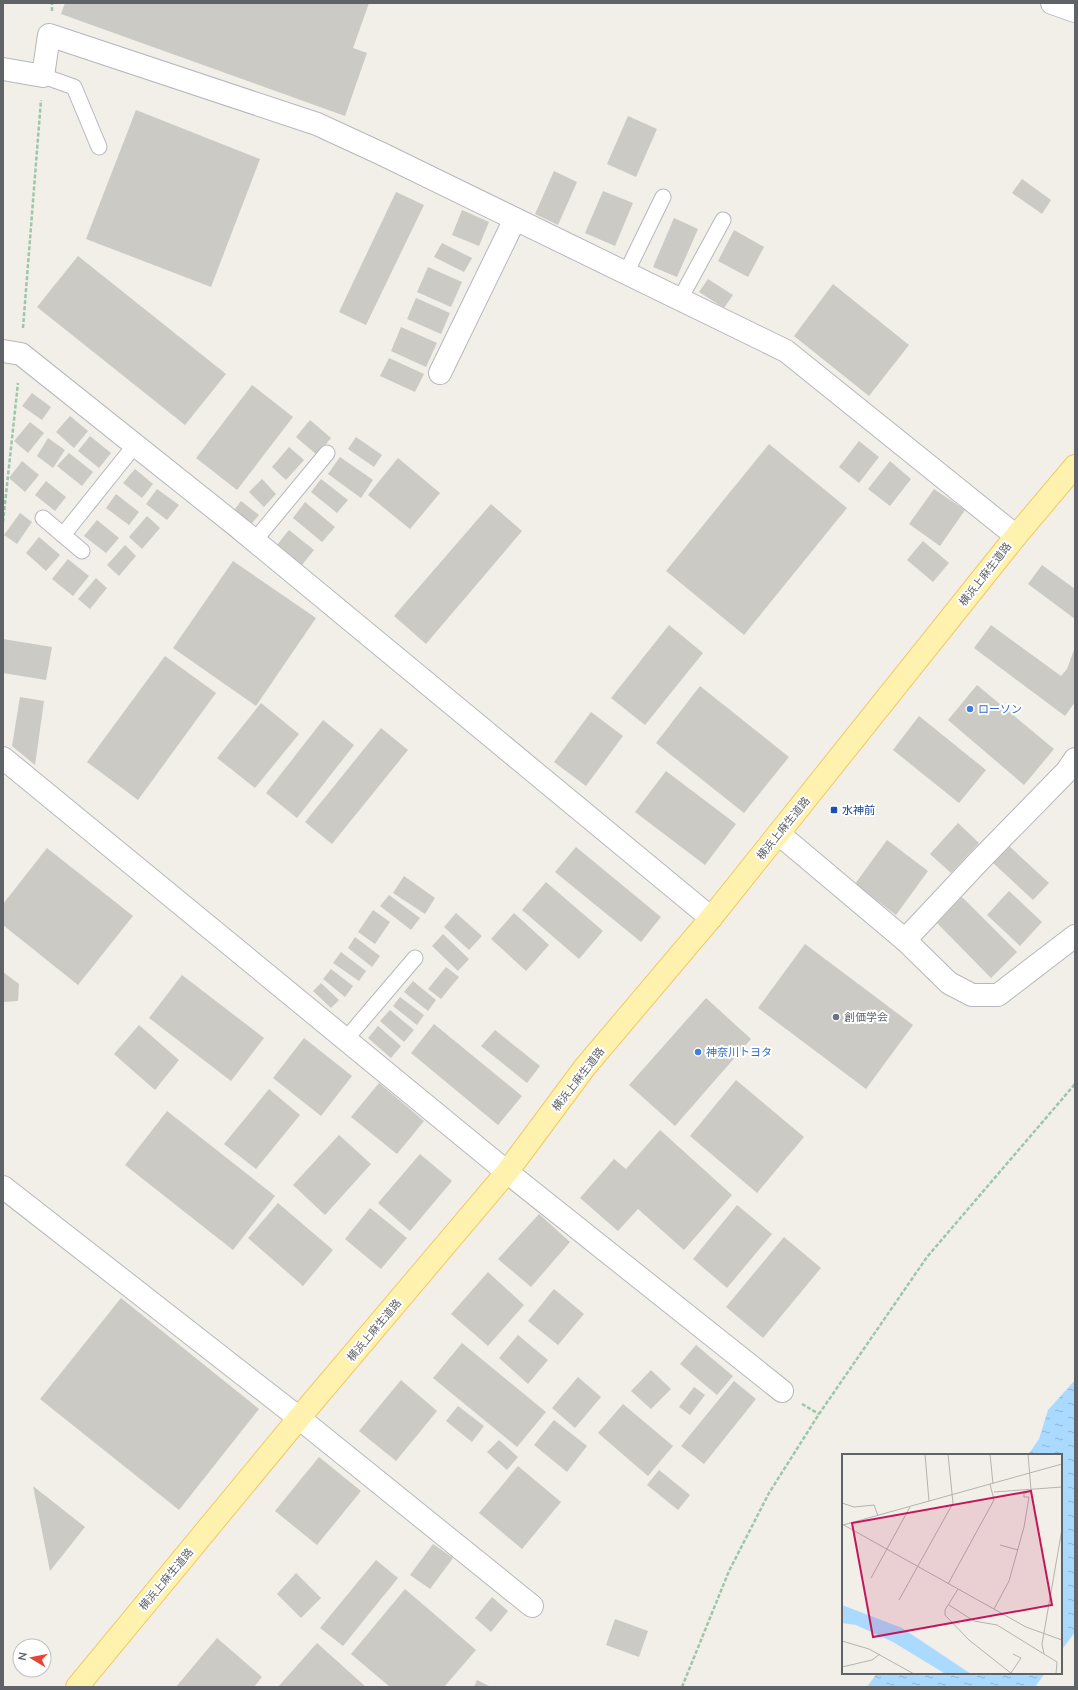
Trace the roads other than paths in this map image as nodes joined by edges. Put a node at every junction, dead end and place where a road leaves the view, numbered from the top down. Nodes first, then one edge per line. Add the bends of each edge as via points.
1 (1052, 3) edge
2 (1075, 11) edge
3 (3, 70) edge
4 (43, 76) junction
5 (99, 148) dead end
6 (663, 197) dead end
7 (515, 219) junction
8 (723, 220) dead end
9 (626, 273) junction
10 (680, 299) junction
11 (11, 352) edge
12 (440, 373) dead end
13 (135, 445) junction
14 (327, 453) dead end
15 (1075, 466) edge
16 (43, 518) dead end
17 (63, 535) junction
18 (1016, 536) junction
19 (254, 540) junction
20 (82, 551) dead end
21 (3, 758) edge
22 (1075, 759) edge
23 (779, 834) junction
24 (711, 918) junction
25 (1075, 936) edge
26 (905, 940) junction
27 (415, 958) dead end
28 (346, 1039) junction
29 (507, 1172) junction
30 (3, 1187) edge
31 (782, 1391) dead end
32 (299, 1418) junction
33 (532, 1606) dead end
34 (76, 1687) edge

1 - 2 street
3 - 4 street
4 - 5 lane via 74,87
4 - 7 street via 49,36 317,124
6 - 9 lane
7 - 9 street
7 - 12 street
8 - 10 lane
9 - 10 street
10 - 18 street via 786,351
11 - 13 street
13 - 17 lane
13 - 19 street
14 - 19 lane
15 - 18 main road, 横浜上麻生道路
16 - 17 lane
17 - 20 lane
18 - 23 main road, 横浜上麻生道路
19 - 24 street
21 - 28 street
22 - 26 street via 1067,771
23 - 24 main road, 横浜上麻生道路
23 - 26 street
24 - 29 main road, 横浜上麻生道路 via 585,1067
25 - 26 street via 998,995 972,996 949,983
27 - 28 lane
28 - 29 street
29 - 31 street
29 - 32 main road, 横浜上麻生道路
30 - 32 street
32 - 33 street
32 - 34 main road, 横浜上麻生道路

